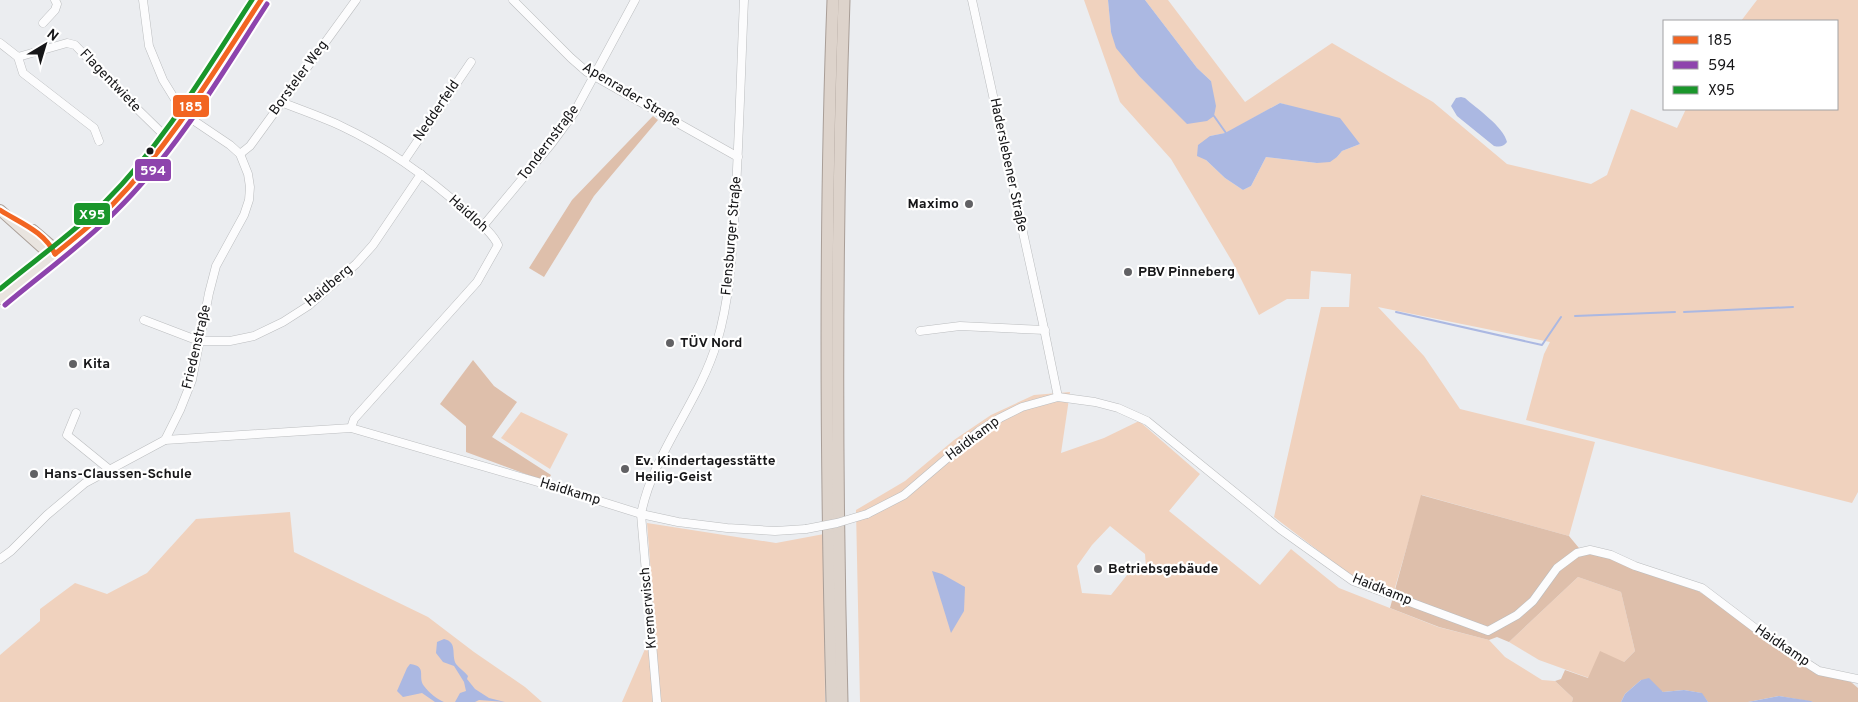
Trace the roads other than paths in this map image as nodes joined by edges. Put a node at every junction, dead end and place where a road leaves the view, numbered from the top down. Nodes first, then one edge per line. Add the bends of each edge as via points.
1 (54, 0) edge
2 (143, 0) edge
3 (261, 0) edge
4 (356, 0) edge
5 (513, 0) edge
6 (635, 0) edge
7 (744, 0) edge
8 (833, 0) edge
9 (844, 0) edge
10 (972, 0) edge
11 (42, 23) dead end
12 (0, 43) edge
13 (18, 57) junction
14 (471, 62) dead end
15 (595, 76) junction
16 (281, 102) junction
17 (184, 114) junction
18 (167, 138) junction
19 (99, 141) dead end
20 (240, 154) junction
21 (738, 156) junction
22 (404, 161) junction
23 (421, 174) junction
24 (3, 212) edge
25 (483, 226) junction
26 (55, 254) junction
27 (0, 299) edge
28 (144, 320) dead end
29 (1045, 330) junction
30 (920, 331) dead end
31 (199, 341) junction
32 (1058, 397) junction
33 (76, 413) dead end
34 (351, 428) junction
35 (165, 440) junction
36 (110, 470) junction
37 (641, 514) junction
38 (0, 559) edge
39 (1858, 680) edge
40 (657, 702) edge
41 (832, 702) edge
42 (842, 702) edge

1 - 11 street via 57,4 55,10
2 - 17 street via 149,46 163,80
3 - 17 main road
4 - 16 street, Borsteler Weg
5 - 15 street, Apenrader Straße via 571,58
6 - 15 street, Tondernstraße
7 - 21 street, Flensburger Straße
8 - 41 highway via 826,387
9 - 42 highway via 838,374
10 - 29 street, Haderslebener Straße
12 - 13 street
13 - 18 street, Flagentwiete via 68,43 75,45
13 - 19 street via 23,73 94,128
14 - 22 street, Nedderfeld
15 - 21 street, Apenrader Straße
15 - 25 street, Tondernstraße via 558,135
16 - 20 street, Borsteler Weg via 250,146
16 - 22 street, Haidloh via 340,126
17 - 18 main road
17 - 20 street
18 - 26 main road via 118,199
20 - 31 street, Friedenstraße via 248,174 249,200 216,266
21 - 37 street, Flensburger Straße via 730,289 717,344 701,385 645,493
22 - 23 street, Haidloh
23 - 25 street, Haidloh
23 - 31 street, Haidberg via 373,245 308,306 254,336 230,341
24 - 26 main road via 47,252
25 - 34 street, Haidloh via 498,245 477,282 354,419
26 - 27 main road
28 - 31 street
29 - 30 street via 960,326
29 - 32 street, Haderslebener Straße
31 - 35 street, Friedenstraße via 192,380
32 - 37 street, Haidkamp, bridge via 1022,407 1000,418 979,431 904,495 867,514 844,521 775,531 678,522
32 - 39 street, Haidkamp via 1094,402 1142,417 1280,530 1353,581 1488,631 1517,615 1533,601 1557,568 1577,553 1590,550 1702,588 1768,638 1819,671
33 - 36 street via 67,434
34 - 35 street, Haidkamp
34 - 37 street, Haidkamp
35 - 36 street
36 - 38 street via 85,483
37 - 40 street, Kremerwisch

